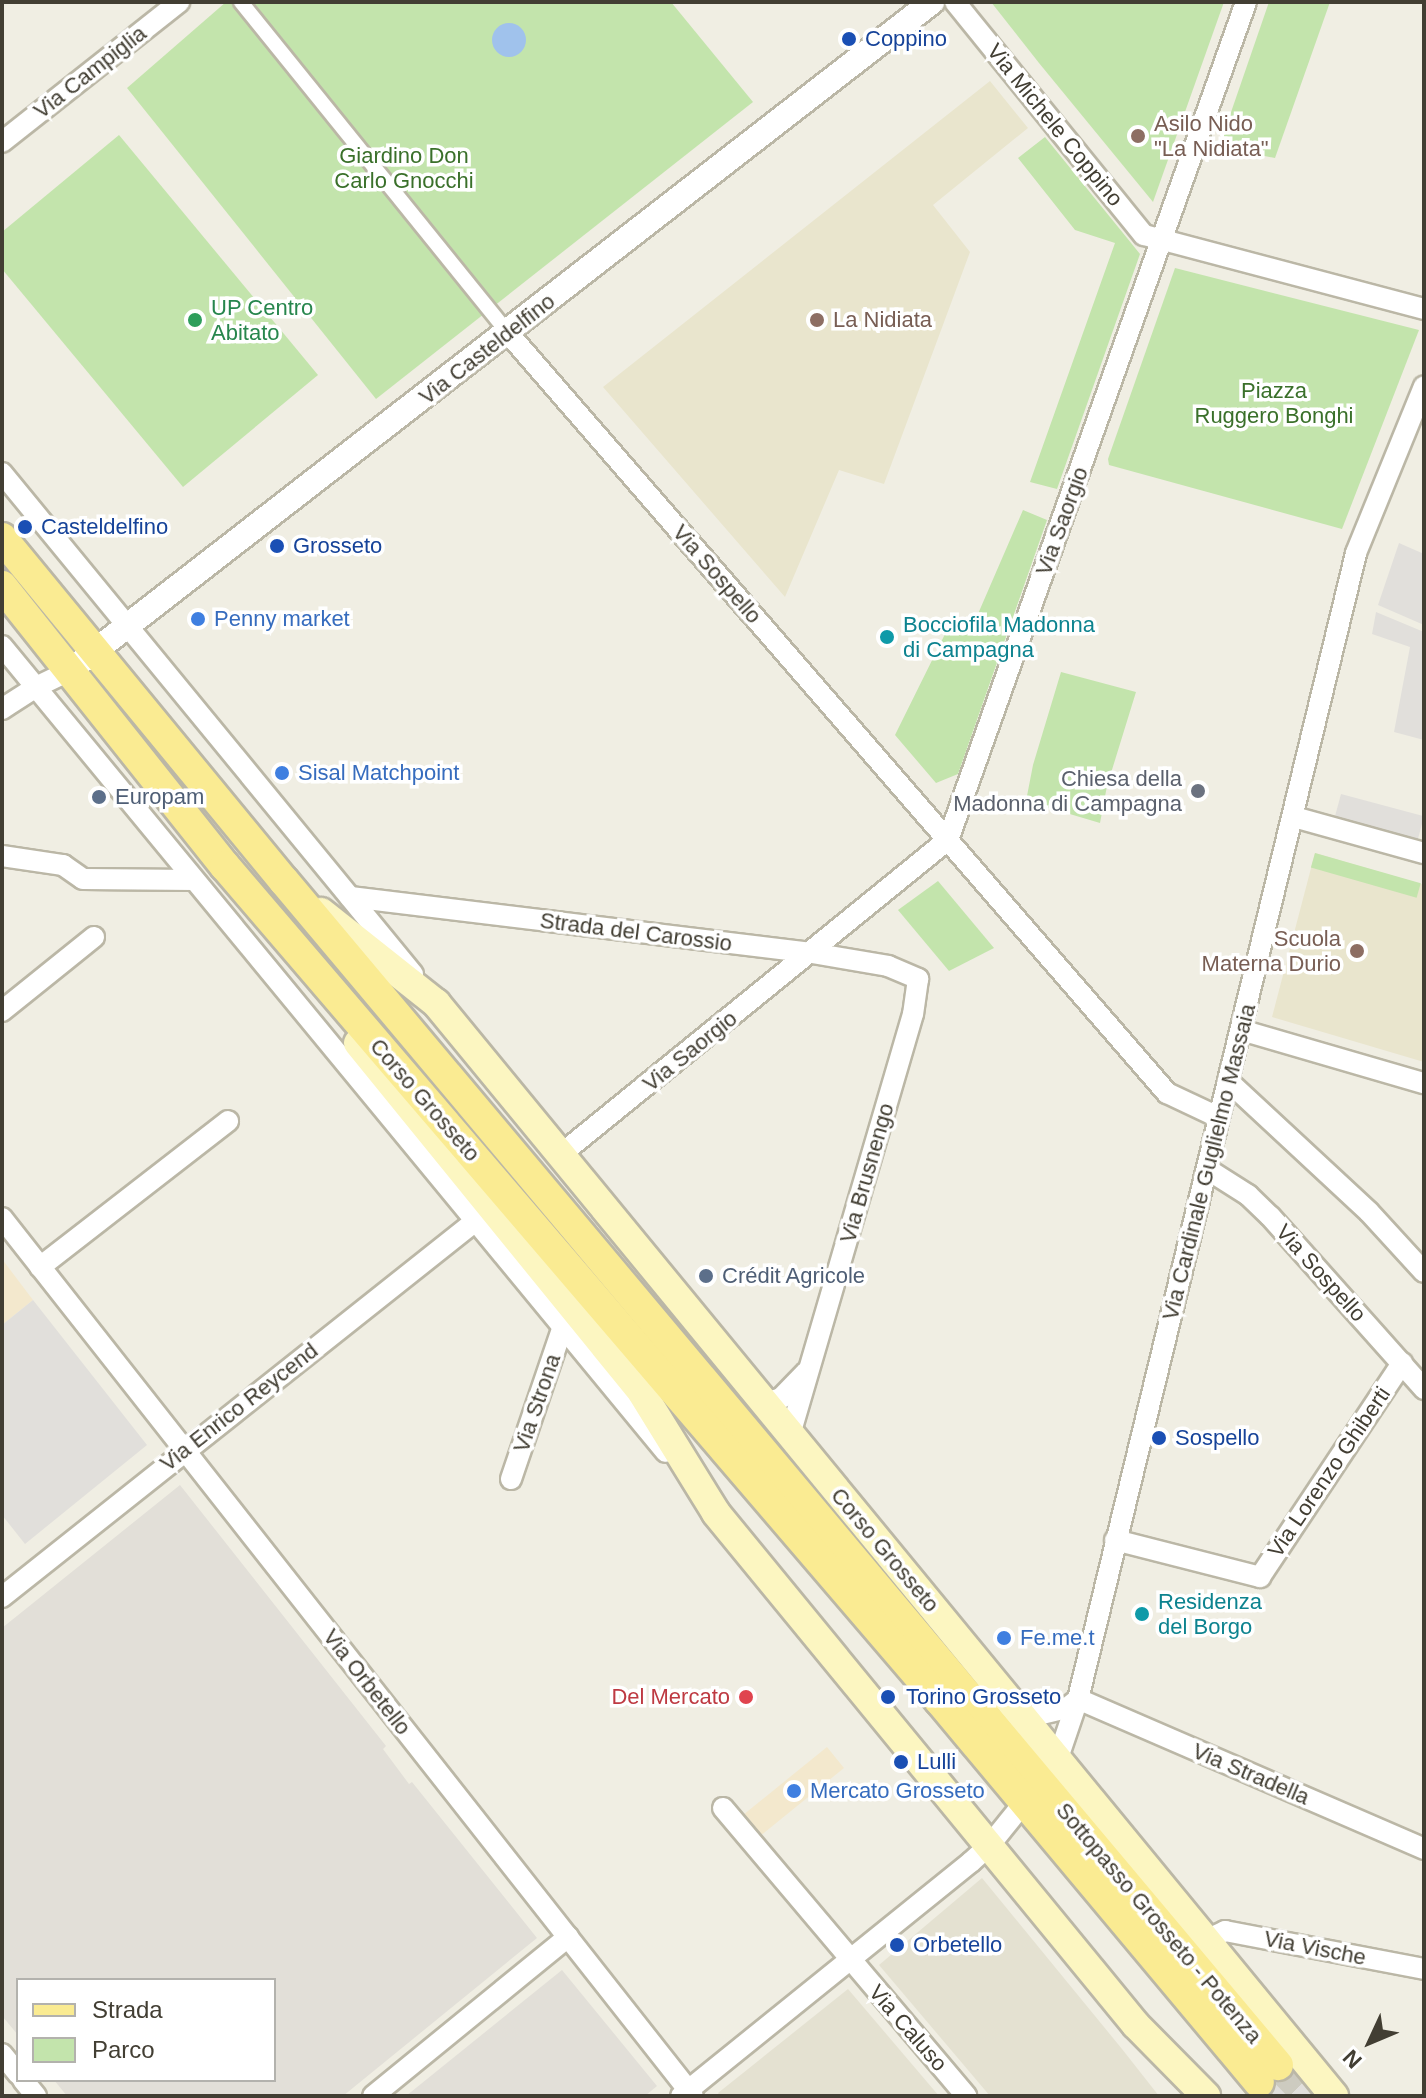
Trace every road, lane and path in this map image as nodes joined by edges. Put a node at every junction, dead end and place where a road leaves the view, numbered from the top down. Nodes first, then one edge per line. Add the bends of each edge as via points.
1 (179, 2) edge
2 (241, 2) edge
3 (932, 2) edge
4 (955, 2) edge
5 (1246, 2) edge
6 (2, 142) edge
7 (1160, 239) junction
8 (1424, 309) edge
9 (508, 333) junction
10 (1424, 386) edge
11 (2, 473) edge
12 (2, 538) edge
13 (2, 586) edge
14 (129, 627) junction
15 (2, 646) edge
16 (95, 652) junction
17 (71, 670) junction
18 (36, 687) junction
19 (2, 709) edge
20 (1294, 817) junction
21 (948, 840) junction
22 (1424, 853) edge
23 (2, 856) edge
24 (231, 873) junction
25 (194, 880) junction
26 (284, 881) junction
27 (350, 897) junction
28 (94, 937) dead end
29 (812, 953) junction
30 (918, 979) joint
31 (436, 1003) junction
32 (2, 1011) edge
33 (1241, 1030) junction
34 (1228, 1081) junction
35 (1424, 1083) edge
36 (1218, 1117) junction
37 (228, 1121) dead end
38 (560, 1155) junction
39 (1207, 1169) junction
40 (2, 1218) edge
41 (478, 1219) junction
42 (40, 1267) junction
43 (1424, 1272) edge
44 (563, 1326) junction
45 (1402, 1363) junction
46 (811, 1365) junction
47 (1424, 1389) edge
48 (764, 1403) junction
49 (790, 1435) junction
50 (184, 1450) junction
51 (511, 1479) dead end
52 (716, 1513) junction
53 (1115, 1540) junction
54 (2, 1597) edge
55 (1078, 1699) junction
56 (1025, 1718) junction
57 (1041, 1781) junction
58 (723, 1808) dead end
59 (989, 1846) junction
60 (1424, 1849) edge
61 (568, 1937) junction
62 (1208, 1939) junction
63 (850, 1961) junction
64 (1424, 1969) edge
65 (2, 2054) edge
66 (16, 2072) edge
67 (1269, 2074) tunnel mouth
68 (1187, 2084) edge
69 (688, 2094) edge
70 (373, 2096) edge
71 (966, 2096) edge
72 (1206, 2096) edge
73 (1334, 2096) edge

1 - 6 street, Via Campiglia
2 - 9 street, Via Sospello
3 - 9 street, Via Casteldelfino
4 - 7 street, Via Michele Coppino via 1144,235
5 - 7 street, Via Saorgio
7 - 8 street
7 - 21 street, Via Saorgio
9 - 14 street, Via Casteldelfino
9 - 21 street, Via Sospello
10 - 20 street, Via Cardinale Guglielmo Massaia via 1356,553
11 - 14 street, Corso Grosseto
12 - 16 main road, Corso Grosseto
13 - 17 main road, Corso Grosseto
14 - 16 street, Via Casteldelfino
14 - 27 street, Corso Grosseto
15 - 18 street, Corso Grosseto
16 - 17 street, Via Casteldelfino
16 - 26 main road, Corso Grosseto
17 - 18 street, Via Casteldelfino
17 - 24 main road, Corso Grosseto
18 - 19 street, Via Casteldelfino
18 - 25 street, Corso Grosseto
20 - 22 street
20 - 33 street, Via Cardinale Guglielmo Massaia
21 - 29 street, Via Saorgio
21 - 36 street, Via Sospello via 1167,1093
23 - 25 street via 63,865 83,879
24 - 52 main road, Corso Grosseto via 278,943 642,1393
24 - 57 main road, Corso Grosseto
25 - 41 street, Corso Grosseto
26 - 31 main road, Corso Grosseto
26 - 57 main road, Corso Grosseto
27 - 29 street, Strada del Carossio
27 - 31 street, Corso Grosseto
28 - 32 street
29 - 30 street, Strada del Carossio via 888,966
29 - 38 street, Via Saorgio
30 - 46 street, Via Brusnengo via 913,1014
31 - 38 main road, Corso Grosseto
33 - 34 street, Via Cardinale Guglielmo Massaia
33 - 35 street
34 - 36 street, Via Cardinale Guglielmo Massaia
34 - 43 street via 1369,1212
36 - 39 street, Via Cardinale Guglielmo Massaia
37 - 42 street
38 - 48 main road, Corso Grosseto
39 - 45 street, Via Sospello via 1270,1216
39 - 53 street, Via Cardinale Guglielmo Massaia
40 - 42 street, Via Orbetello
41 - 44 street, Corso Grosseto
41 - 50 street, Via Enrico Reycend
42 - 50 street, Via Orbetello
44 - 51 street, Via Strona
44 - 52 street, Corso Grosseto
45 - 47 street, Via Sospello
45 - 53 street, Via Lorenzo Ghiberti via 1260,1577
46 - 48 street, Via Brusnengo via 781,1398
46 - 49 street, Via Brusnengo
48 - 49 main road, Corso Grosseto
49 - 56 main road, Corso Grosseto
50 - 54 street, Via Enrico Reycend
50 - 61 street, Via Orbetello
52 - 59 main road, Corso Grosseto
53 - 55 street, Via Cardinale Guglielmo Massaia
55 - 56 street via 1067,1708
55 - 57 street, Via Cardinale Guglielmo Massaia
55 - 60 street, Via Stradella
56 - 57 main road, Corso Grosseto
57 - 59 street, Via Cardinale Guglielmo Massaia
57 - 62 main road, Corso Grosseto
57 - 67 main road, Sottopasso Grosseto - Potenza
58 - 63 street, Via Caluso
59 - 63 street, Via Cardinale Guglielmo Massaia
59 - 68 main road, Corso Grosseto
61 - 69 street, Via Orbetello
61 - 70 street
62 - 64 street, Via Vische via 1225,1931
62 - 73 main road, Corso Grosseto
63 - 69 street, Via Cardinale Guglielmo Massaia
63 - 71 street, Via Caluso
65 - 66 street
68 - 72 main road, Corso Grosseto

